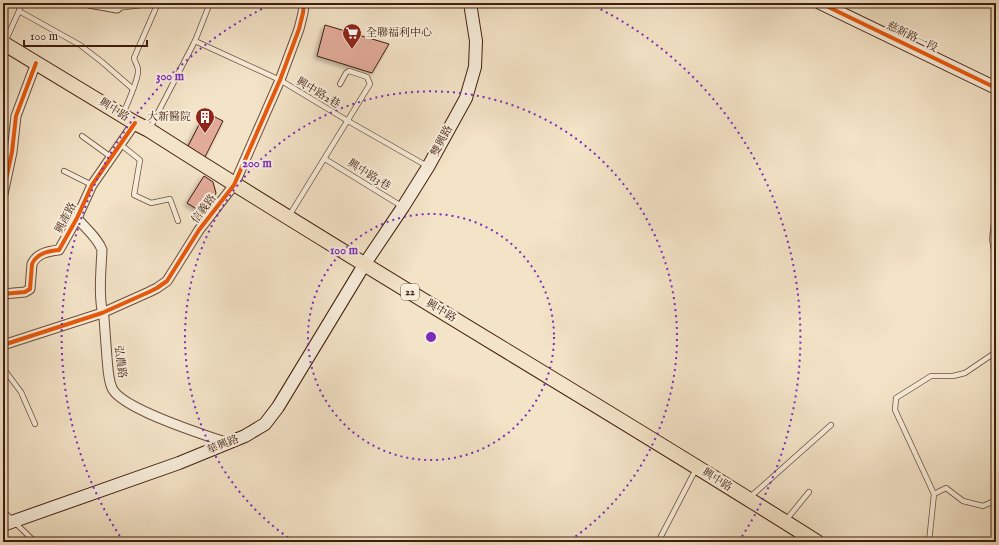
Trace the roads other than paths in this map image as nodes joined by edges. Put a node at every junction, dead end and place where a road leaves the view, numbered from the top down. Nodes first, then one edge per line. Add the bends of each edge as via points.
1 (21, 3) edge
2 (89, 3) edge
3 (158, 3) edge
4 (304, 3) edge
5 (470, 3) edge
6 (820, 3) edge
7 (210, 4) edge
8 (117, 8) joint
9 (19, 11) junction
10 (195, 41) junction
11 (4, 43) edge
12 (36, 63) junction
13 (280, 80) junction
14 (340, 84) dead end
15 (996, 88) edge
16 (133, 89) junction
17 (123, 115) junction
18 (348, 121) junction
19 (135, 123) junction
20 (149, 130) junction
21 (82, 136) dead end
22 (120, 144) junction
23 (111, 157) junction
24 (325, 159) junction
25 (428, 167) junction
26 (64, 171) dead end
27 (92, 185) junction
28 (234, 185) junction
29 (3, 194) edge
30 (403, 207) junction
31 (996, 208) edge
32 (288, 217) junction
33 (77, 218) junction
34 (178, 221) dead end
35 (996, 262) edge
36 (364, 265) junction
37 (3, 294) edge
38 (102, 313) junction
39 (3, 345) edge
40 (996, 352) edge
41 (3, 368) edge
42 (35, 424) dead end
43 (832, 425) dead end
44 (228, 443) junction
45 (697, 467) junction
46 (809, 492) dead end
47 (934, 494) junction
48 (747, 499) junction
49 (996, 499) edge
50 (3, 510) edge
51 (785, 522) junction
52 (9, 523) edge
53 (35, 542) edge
54 (658, 542) edge
55 (817, 542) edge
56 (929, 542) edge

1 - 9 lane
2 - 8 street
3 - 7 lane
3 - 8 lane
3 - 16 lane via 134,58 138,72
4 - 13 street, 信義路 via 299,29
5 - 25 main road, 雙興路 via 476,41 475,67 466,98
6 - 15 main road, 慈新路一段
7 - 10 lane
9 - 11 lane
9 - 16 lane via 80,45
10 - 13 lane, 興中路2巷
10 - 20 lane
11 - 12 main road, 興中路 / 22
12 - 17 main road, 興中路 / 22
12 - 29 street via 16,116
13 - 18 lane, 興中路2巷
13 - 28 street, 信義路
14 - 18 lane via 349,71 366,77 370,84
16 - 17 lane
17 - 19 main road, 興中路 / 22
18 - 24 lane
18 - 25 lane, 興中路2巷
19 - 20 main road, 興中路 / 22
19 - 22 street, 興產路
20 - 28 main road, 興中路 / 22
21 - 23 lane
22 - 23 street, 興產路
22 - 34 lane via 140,160 134,195 151,203 170,198
23 - 27 street, 興產路
24 - 30 lane, 興中路3巷
24 - 32 lane
25 - 30 main road, 雙興路
26 - 27 lane
27 - 33 street, 興產路
28 - 32 main road, 興中路 / 22
28 - 38 street, 信義路 via 199,230 167,281 158,288
30 - 36 main road, 雙興路
31 - 35 lane via 992,239
32 - 36 main road, 興中路 / 22
33 - 37 street, 興產路 via 59,250 47,252 34,260 30,289 25,292
33 - 38 street, 弘農路 via 102,250
36 - 44 main road, 華興路 via 278,408 264,424
36 - 45 main road, 興中路 / 22
38 - 39 street, 信義路
38 - 44 street, 弘農路 via 112,390 123,401 143,411
40 - 47 lane via 965,373 931,376 896,398 895,410
41 - 42 lane via 21,392
43 - 48 lane
44 - 52 main road, 華興路
45 - 48 main road, 興中路 / 22
45 - 54 lane
46 - 51 lane
47 - 49 lane via 946,488 963,501 983,506
47 - 56 lane
48 - 51 main road, 興中路 / 22
50 - 52 lane
51 - 55 main road, 興中路 / 22
52 - 53 lane

